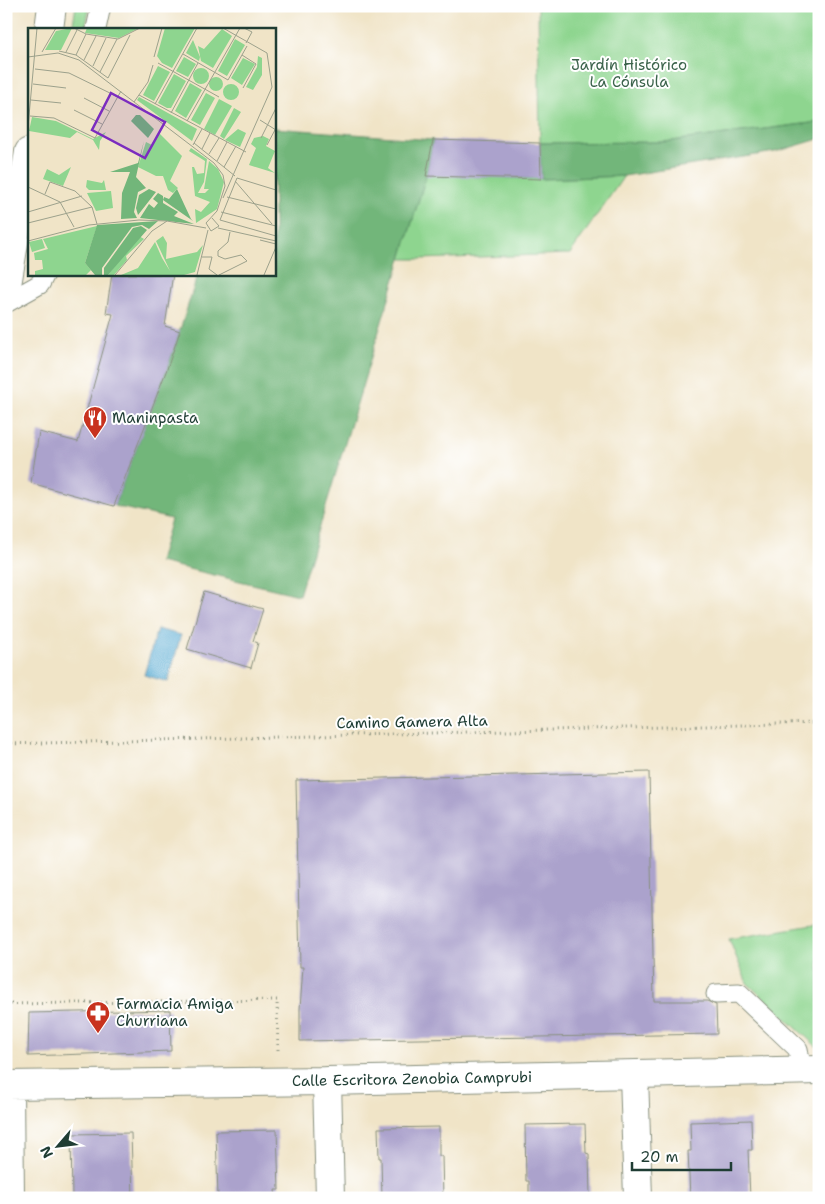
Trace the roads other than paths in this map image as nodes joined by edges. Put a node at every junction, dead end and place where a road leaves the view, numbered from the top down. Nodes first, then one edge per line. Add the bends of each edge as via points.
1 (52, 6) edge
2 (101, 6) edge
3 (49, 28) edge
4 (96, 28) edge
5 (28, 158) edge
6 (44, 275) edge
7 (6, 291) edge
8 (6, 303) edge
9 (716, 994) dead end
10 (811, 1071) edge
11 (634, 1075) junction
12 (327, 1081) junction
13 (8, 1085) edge
14 (10, 1198) edge
15 (330, 1198) edge
16 (638, 1198) edge

1 - 3 street
2 - 4 lane
5 - 7 street
6 - 8 lane via 40,284
9 - 10 lane via 739,993 798,1049
10 - 11 street, Calle Escritora Zenobia Camprubi
11 - 12 street, Calle Escritora Zenobia Camprubi
11 - 16 street
12 - 13 street, Calle Escritora Zenobia Camprubi
12 - 15 street
13 - 14 street

